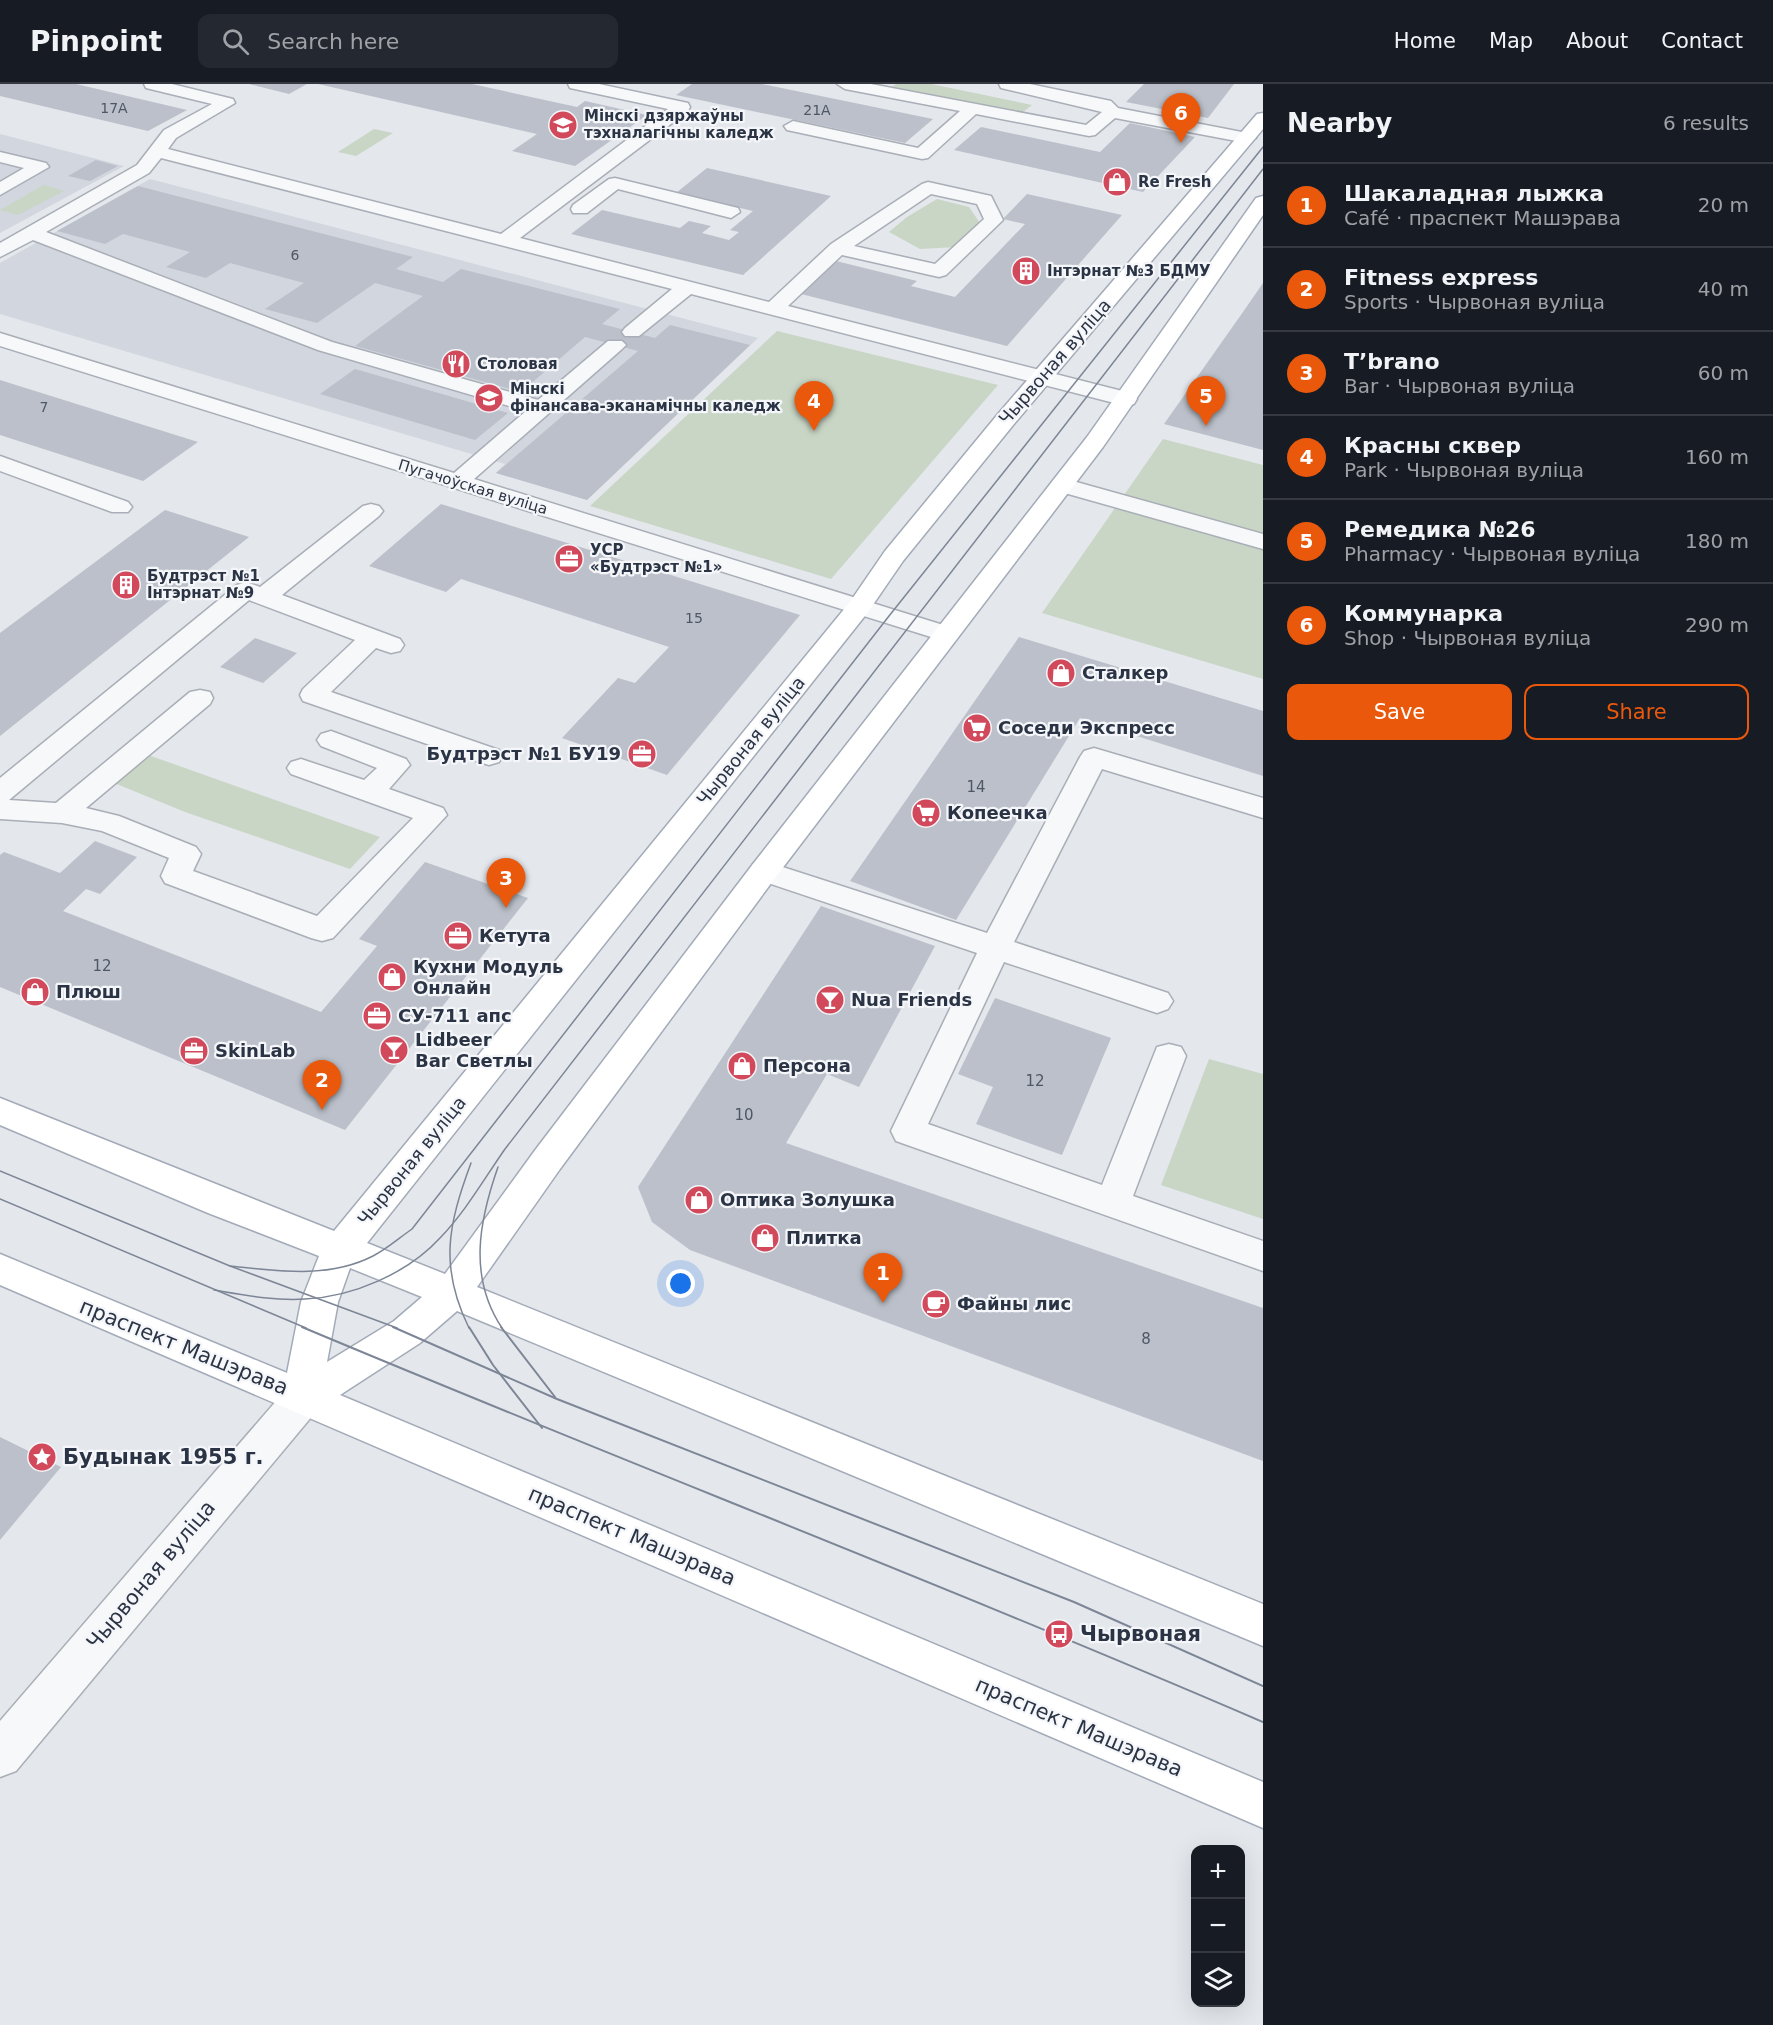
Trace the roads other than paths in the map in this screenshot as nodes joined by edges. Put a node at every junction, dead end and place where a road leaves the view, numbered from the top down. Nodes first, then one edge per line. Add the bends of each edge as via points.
1 (152, 84) edge
2 (576, 84) edge
3 (845, 84) edge
4 (1007, 84) edge
5 (1050, 88) edge
6 (972, 109) junction
7 (1113, 112) junction
8 (793, 126) dead end
9 (1255, 128) edge
10 (156, 151) junction
11 (0, 157) edge
12 (0, 189) edge
13 (1263, 202) edge
14 (731, 212) dead end
15 (561, 223) dead end
16 (31, 233) junction
17 (544, 234) dead end
18 (505, 240) junction
19 (526, 246) junction
20 (837, 248) junction
21 (0, 251) edge
22 (687, 287) junction
23 (773, 309) junction
24 (0, 339) edge
25 (1043, 378) junction
26 (1126, 399) junction
27 (542, 408) junction
28 (0, 463) edge
29 (457, 482) junction
30 (1062, 485) junction
31 (120, 507) dead end
32 (371, 511) dead end
33 (1263, 542) edge
34 (262, 598) junction
35 (859, 606) junction
36 (947, 634) junction
37 (200, 698) dead end
38 (331, 740) dead end
39 (489, 756) dead end
40 (301, 768) dead end
41 (369, 792) junction
42 (0, 793) edge
43 (1263, 808) edge
44 (0, 809) edge
45 (62, 813) junction
46 (764, 871) junction
47 (995, 948) junction
48 (1157, 1001) dead end
49 (1169, 1056) dead end
50 (0, 1111) edge
51 (1113, 1203) junction
52 (342, 1248) junction
53 (1263, 1256) edge
54 (0, 1269) edge
55 (452, 1293) junction
56 (304, 1396) junction
57 (1263, 1625) edge
58 (0, 1755) edge
59 (1263, 1805) edge

1 - 10 street via 227,103 170,134
2 - 18 street via 682,107
3 - 6 street
4 - 5 street
5 - 7 street via 1105,105
6 - 7 street via 1089,131
6 - 8 street via 922,154
7 - 9 street
9 - 25 main road, Чырвоная вуліца
10 - 16 street via 143,170
10 - 18 street
11 - 12 street via 40,167
13 - 26 main road, Чырвоная вуліца
14 - 15 street via 615,183
16 - 21 street
16 - 27 street via 325,346
17 - 19 street
18 - 19 street
19 - 22 street
20 - 20 street via 928,188 984,200 994,220 939,271
20 - 23 street
22 - 23 street
22 - 27 street
23 - 25 street
24 - 29 street, Пугачоўская вуліца
25 - 26 street
25 - 35 main road, Чырвоная вуліца via 894,556
26 - 30 main road, Чырвоная вуліца
27 - 29 street
28 - 31 street
29 - 35 street, Пугачоўская вуліца
30 - 33 street
30 - 36 main road, Чырвоная вуліца
32 - 34 street
34 - 39 street via 381,642 313,695
34 - 42 street via 246,590
35 - 36 street, Пугачоўская вуліца
35 - 52 main road, Чырвоная вуліца
36 - 46 main road, Чырвоная вуліца
37 - 45 street
38 - 41 street via 396,765
40 - 41 street
41 - 45 street via 433,815 322,930 176,876 186,854 109,824
43 - 47 street via 1094,757
44 - 45 street
46 - 47 street
46 - 55 main road, Чырвоная вуліца
47 - 48 street
47 - 51 street via 908,1131
49 - 51 street
50 - 52 main road via 221,1203
51 - 53 street
52 - 55 main road
52 - 56 main road, Чырвоная вуліца via 328,1272 310,1332
54 - 56 main road, праспект Машэрава
55 - 56 main road, Чырвоная вуліца via 407,1332
55 - 57 main road
56 - 58 street, Чырвоная вуліца
56 - 59 main road, праспект Машэрава

